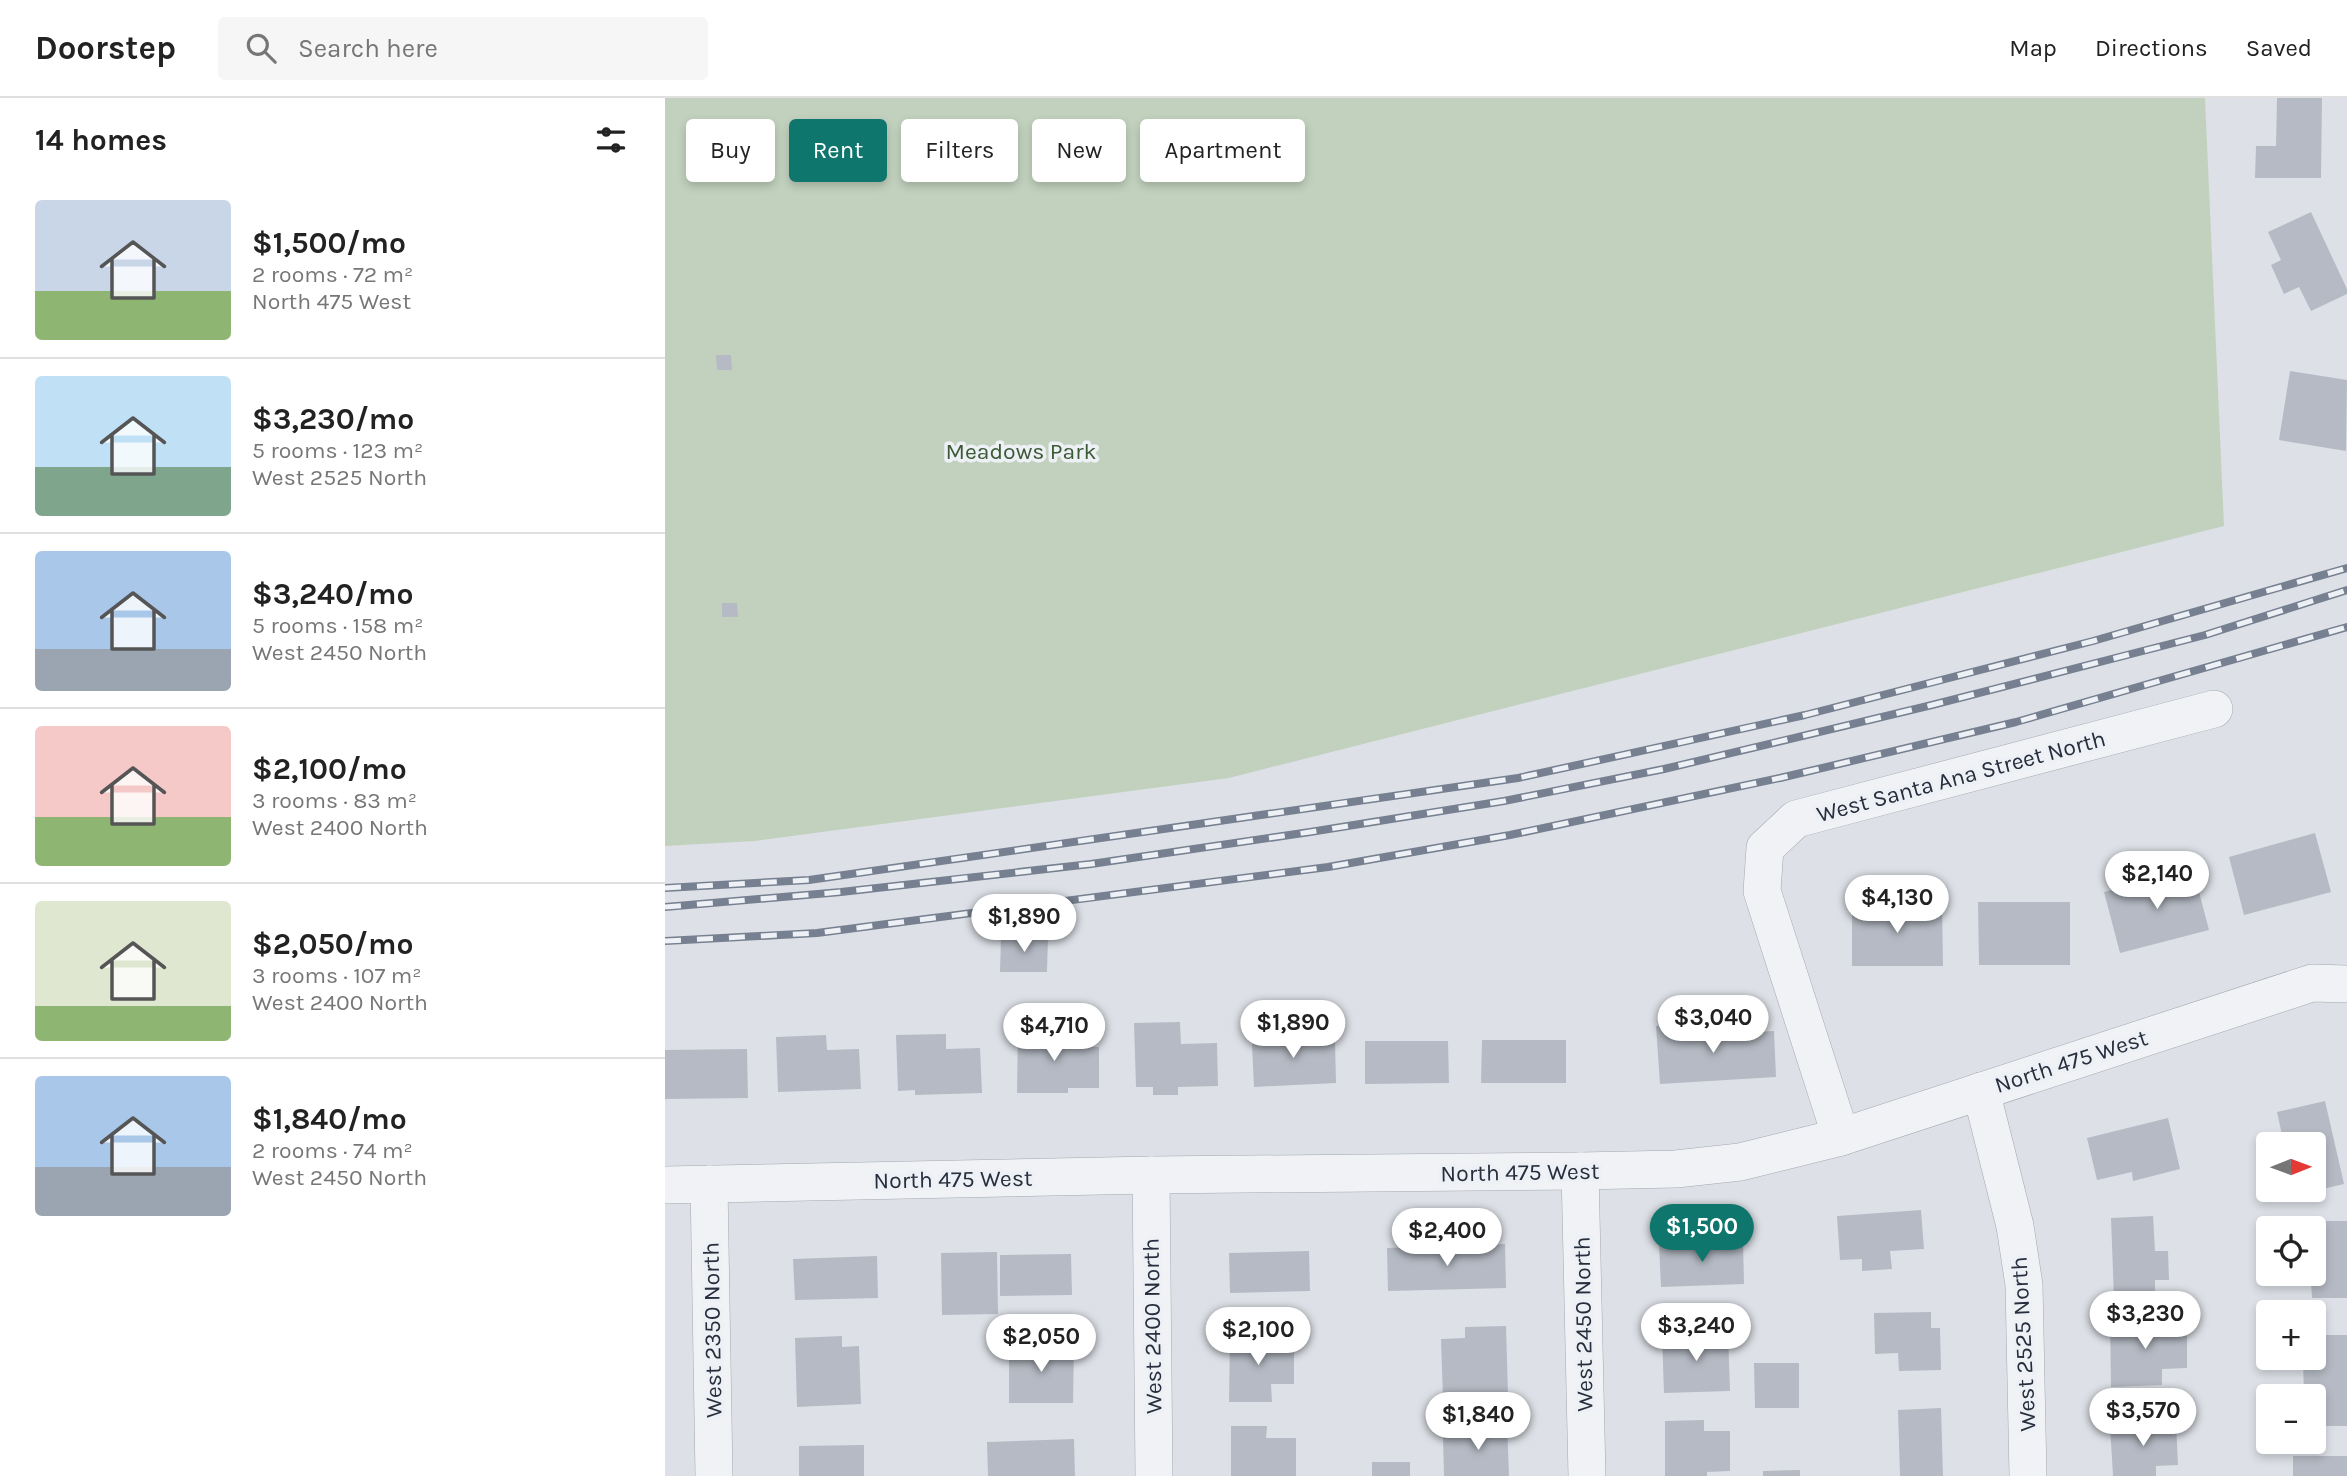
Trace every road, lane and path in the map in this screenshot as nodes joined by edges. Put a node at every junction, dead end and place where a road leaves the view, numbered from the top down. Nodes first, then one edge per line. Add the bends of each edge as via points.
1 (2214, 709) dead end
2 (2347, 984) edge
3 (1981, 1091) junction
4 (1841, 1136) junction
5 (1580, 1171) junction
6 (1151, 1175) junction
7 (709, 1184) junction
8 (665, 1185) edge
9 (714, 1476) edge
10 (1154, 1476) edge
11 (1587, 1476) edge
12 (2028, 1476) edge

1 - 4 street, West Santa Ana Street North via 1796,819 1765,848 1762,891
2 - 3 street, North 475 West via 2312,983
3 - 4 street, North 475 West
3 - 12 street, West 2525 North via 2015,1226 2024,1285
4 - 5 street, North 475 West via 1740,1162
5 - 6 street, North 475 West
5 - 11 street, West 2450 North
6 - 7 street, North 475 West
6 - 10 street, West 2400 North
7 - 8 street, North 475 West
7 - 9 street, West 2350 North

